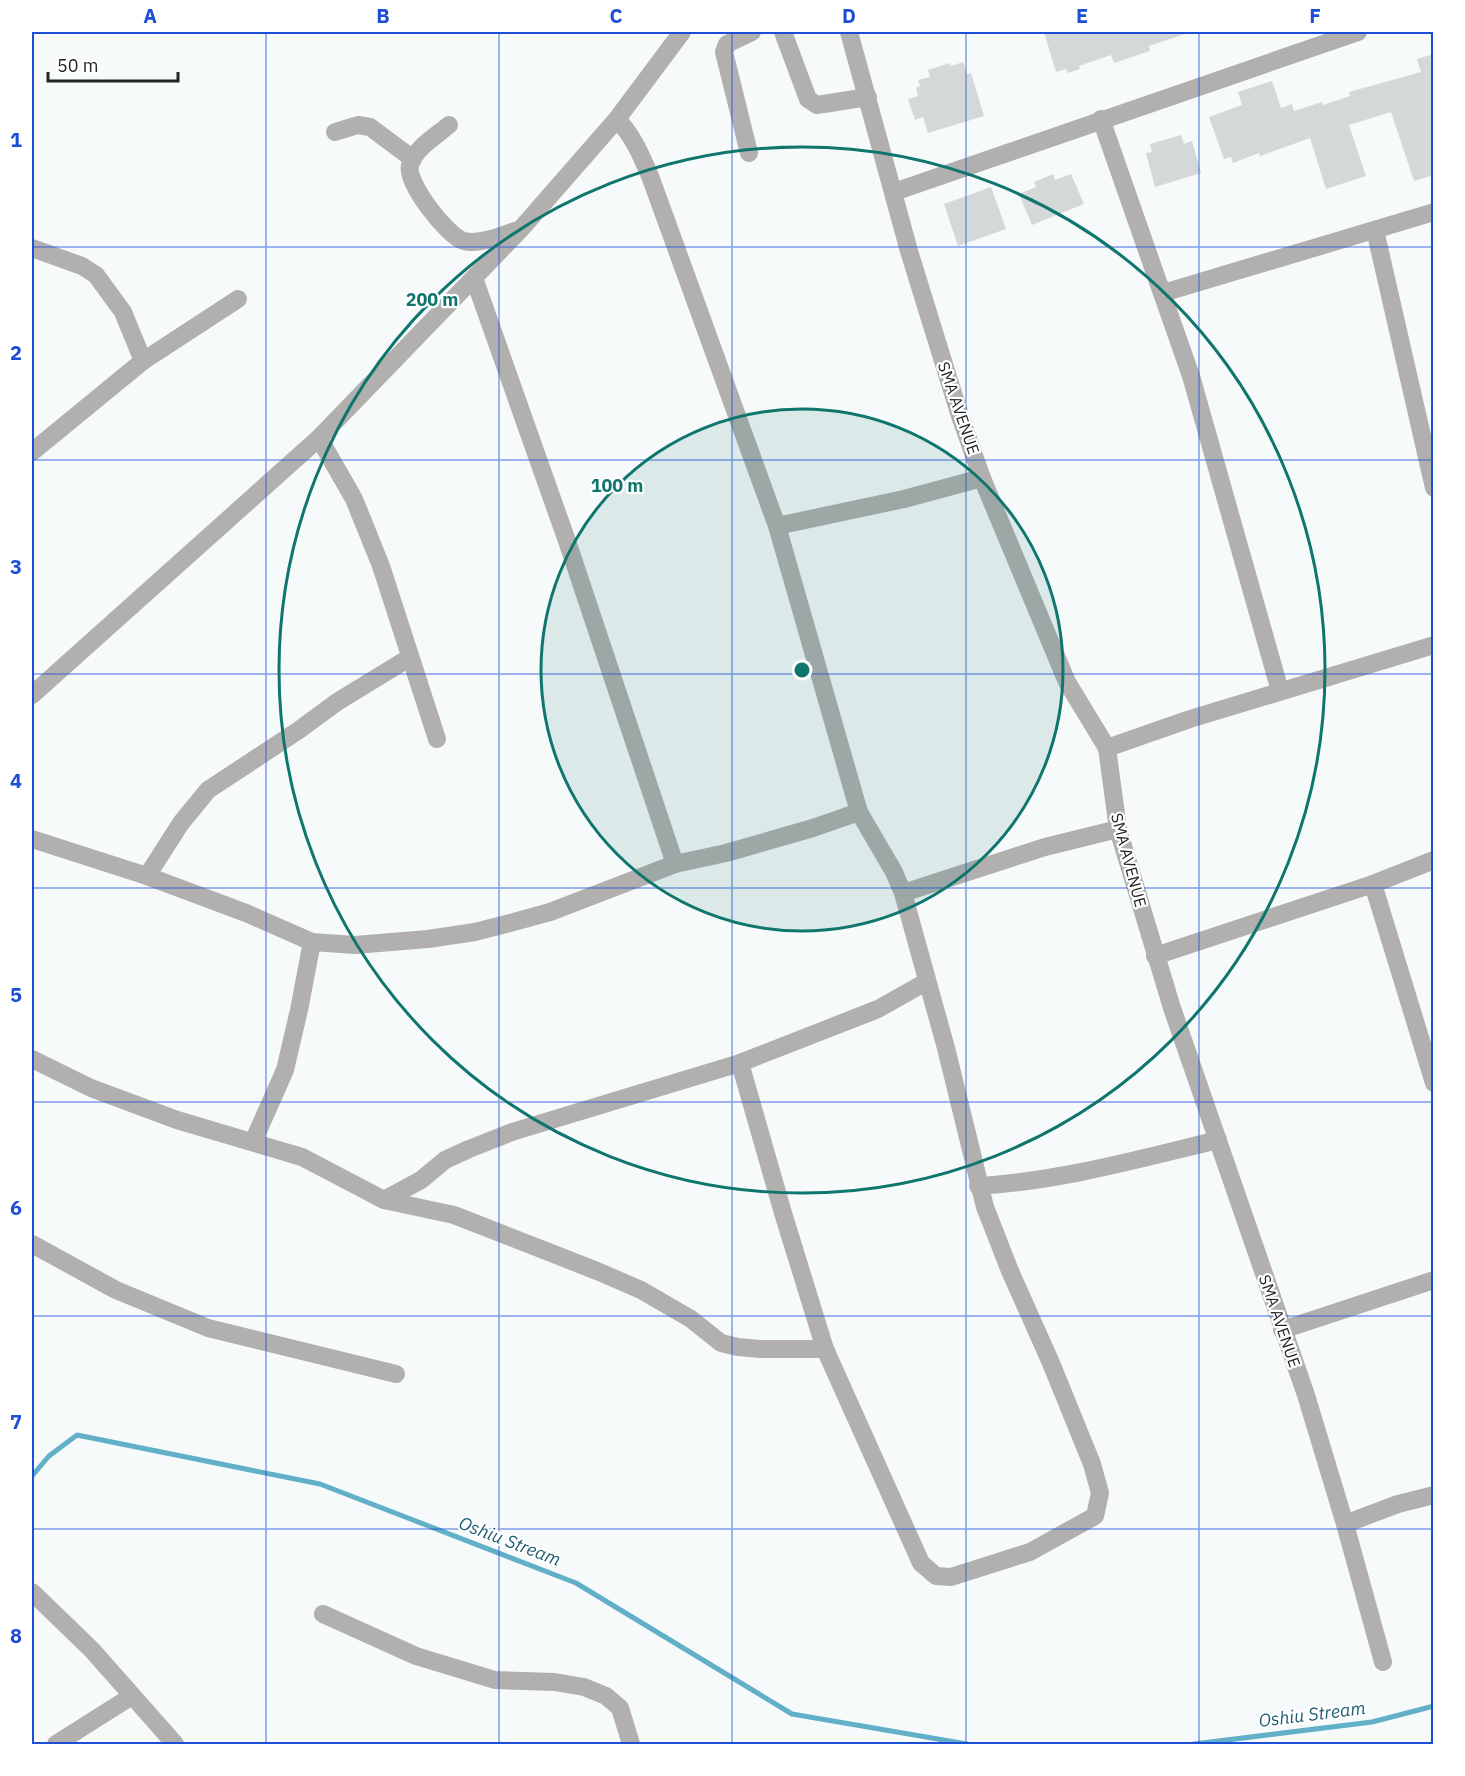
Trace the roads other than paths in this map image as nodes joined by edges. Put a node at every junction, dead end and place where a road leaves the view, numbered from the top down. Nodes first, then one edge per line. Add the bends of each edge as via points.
1 (682, 32) edge
2 (752, 32) edge
3 (783, 32) edge
4 (849, 32) edge
5 (1358, 32) edge
6 (867, 97) junction
7 (617, 119) junction
8 (1101, 119) junction
9 (449, 125) dead end
10 (336, 132) dead end
11 (749, 153) dead end
12 (413, 159) junction
13 (894, 192) junction
14 (1434, 212) edge
15 (520, 230) junction
16 (1375, 230) junction
17 (32, 248) edge
18 (474, 278) junction
19 (1163, 293) junction
20 (238, 299) dead end
21 (143, 361) junction
22 (1426, 419) edge
23 (319, 438) junction
24 (32, 452) edge
25 (982, 478) junction
26 (1434, 488) edge
27 (777, 526) junction
28 (1434, 645) edge
29 (409, 658) junction
30 (1280, 691) junction
31 (32, 695) edge
32 (437, 739) dead end
33 (1107, 748) junction
34 (859, 812) junction
35 (1118, 829) junction
36 (32, 839) edge
37 (1434, 860) edge
38 (675, 864) junction
39 (147, 876) junction
40 (1373, 884) junction
41 (903, 893) junction
42 (312, 942) junction
43 (1155, 956) junction
44 (926, 982) junction
45 (32, 1059) edge
46 (740, 1063) junction
47 (1433, 1080) edge
48 (1218, 1140) junction
49 (253, 1142) junction
50 (978, 1186) junction
51 (384, 1200) junction
52 (32, 1244) edge
53 (1434, 1280) edge
54 (1282, 1330) junction
55 (825, 1349) junction
56 (396, 1374) dead end
57 (1434, 1495) edge
58 (1345, 1524) junction
59 (32, 1592) edge
60 (323, 1614) dead end
61 (1383, 1662) dead end
62 (132, 1696) junction
63 (56, 1744) edge
64 (175, 1744) edge
65 (631, 1744) edge

1 - 7 street
2 - 11 street via 727,44 724,52
3 - 6 street via 812,103
4 - 6 street, SMA AVENUE
5 - 8 street
6 - 13 street, SMA AVENUE
7 - 15 street
7 - 27 street via 638,147 650,176
8 - 13 street
8 - 19 street
9 - 12 street
10 - 12 street via 358,125 370,127
12 - 15 street via 412,181 453,237 480,241
13 - 25 street, SMA AVENUE via 936,341
14 - 16 street
15 - 18 street
16 - 19 street
16 - 22 street
17 - 21 street via 96,275 123,312
18 - 23 street
18 - 38 street
19 - 30 street via 1191,376
20 - 21 street
21 - 24 street
22 - 26 street
23 - 29 street via 354,499 381,566
23 - 31 street
25 - 27 street
25 - 33 street, SMA AVENUE via 1067,682
27 - 34 street
28 - 30 street
29 - 32 street
29 - 39 street via 208,790
30 - 33 street
33 - 35 street, SMA AVENUE
34 - 38 street via 726,853
34 - 41 street
35 - 41 street via 1046,847
35 - 43 street, SMA AVENUE
36 - 39 street
37 - 40 street
38 - 42 street via 550,912 475,932 355,945
39 - 42 street via 246,912
40 - 43 street
40 - 47 street
41 - 44 street
42 - 49 street via 285,1070
43 - 48 street, SMA AVENUE
44 - 46 street via 878,1009
44 - 50 street via 946,1048
45 - 49 street via 91,1088 177,1120
46 - 51 street via 512,1132 445,1160 421,1180
46 - 55 street
48 - 50 street via 1059,1177
48 - 54 street, SMA AVENUE
49 - 51 street via 302,1157
50 - 55 street via 1010,1272 1092,1464 1100,1493 1095,1516 1030,1552 951,1577 936,1576 921,1563
51 - 55 street via 454,1215 597,1270 671,1307 721,1343 738,1347
52 - 56 street via 116,1290 208,1328
53 - 54 street
54 - 58 street, SMA AVENUE
57 - 58 street
58 - 61 street, SMA AVENUE
59 - 62 street via 92,1650
60 - 65 street via 416,1656 495,1680 555,1682 606,1696 620,1708
62 - 63 street
62 - 64 street

